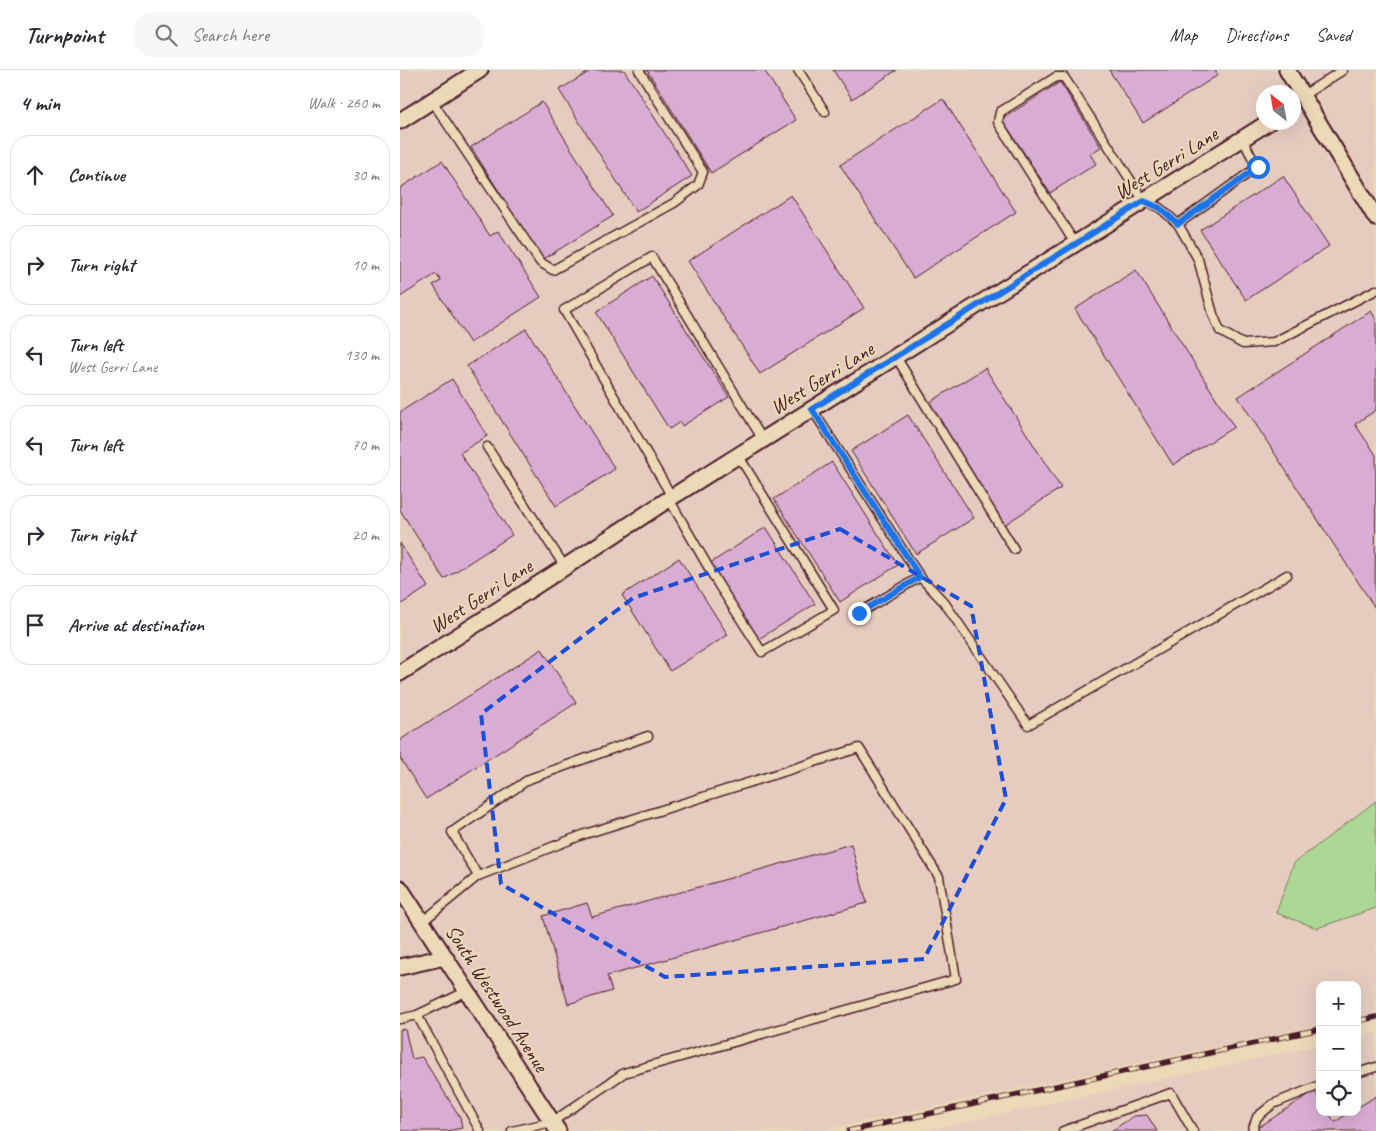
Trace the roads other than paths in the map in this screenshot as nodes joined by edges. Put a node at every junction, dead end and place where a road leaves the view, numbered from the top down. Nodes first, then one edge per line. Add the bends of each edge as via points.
1 (480, 70) edge
2 (639, 70) edge
3 (798, 70) edge
4 (1287, 70) edge
5 (1343, 70) edge
6 (1292, 85) edge
7 (1301, 98) edge
8 (432, 101) junction
9 (1301, 105) edge
10 (826, 112) dead end
11 (400, 121) edge
12 (1257, 130) edge
13 (1243, 140) junction
14 (1144, 201) junction
15 (1376, 218) edge
16 (1178, 224) junction
17 (1076, 245) junction
18 (1376, 290) edge
19 (896, 357) junction
20 (812, 409) junction
21 (763, 440) junction
22 (487, 447) dead end
23 (738, 455) junction
24 (670, 498) junction
25 (1014, 549) dead end
26 (565, 567) junction
27 (1287, 575) dead end
28 (920, 577) junction
29 (859, 613) dead end
30 (400, 673) edge
31 (648, 736) dead end
32 (478, 876) junction
33 (400, 888) edge
34 (422, 922) junction
35 (445, 957) junction
36 (400, 967) edge
37 (467, 991) junction
38 (417, 1015) junction
39 (400, 1019) edge
40 (1376, 1067) edge
41 (1361, 1072) edge
42 (1316, 1087) edge
43 (555, 1126) edge
44 (480, 1131) edge
45 (512, 1131) edge
46 (1063, 1131) edge
47 (1193, 1131) edge
48 (1252, 1131) edge

1 - 8 street
2 - 8 lane via 703,172 698,185 674,203 553,270 540,262
3 - 10 lane
4 - 6 street
5 - 7 lane
8 - 11 street
9 - 15 street
12 - 13 street, West Gerri Lane
13 - 14 street, West Gerri Lane
13 - 16 lane via 1258,167
14 - 16 lane via 1160,208
14 - 17 street, West Gerri Lane
14 - 17 lane via 1064,77 1056,77 1000,112 998,122
16 - 18 lane via 1198,259 1220,331 1243,344 1274,342
17 - 19 street, West Gerri Lane
19 - 20 street, West Gerri Lane
19 - 25 lane
20 - 21 street, West Gerri Lane
20 - 28 lane
21 - 23 street, West Gerri Lane
21 - 24 lane via 652,257 564,310
22 - 26 lane
23 - 24 street, West Gerri Lane
23 - 24 lane via 834,610 762,652 718,584
24 - 26 street, West Gerri Lane
26 - 30 street, West Gerri Lane
27 - 28 lane via 1028,725 944,602
28 - 29 lane
31 - 32 lane via 529,779 452,832
32 - 34 lane
32 - 43 lane via 585,834 859,748 939,877 956,979 624,1073
33 - 34 street, South Westwood Avenue
34 - 35 street, South Westwood Avenue
35 - 36 street
35 - 37 street, South Westwood Avenue
37 - 38 lane
37 - 43 street, South Westwood Avenue
38 - 39 lane
38 - 44 lane
40 - 41 lane
42 - 48 lane via 1273,1104 1257,1117
43 - 45 lane
46 - 47 lane via 1171,1093

